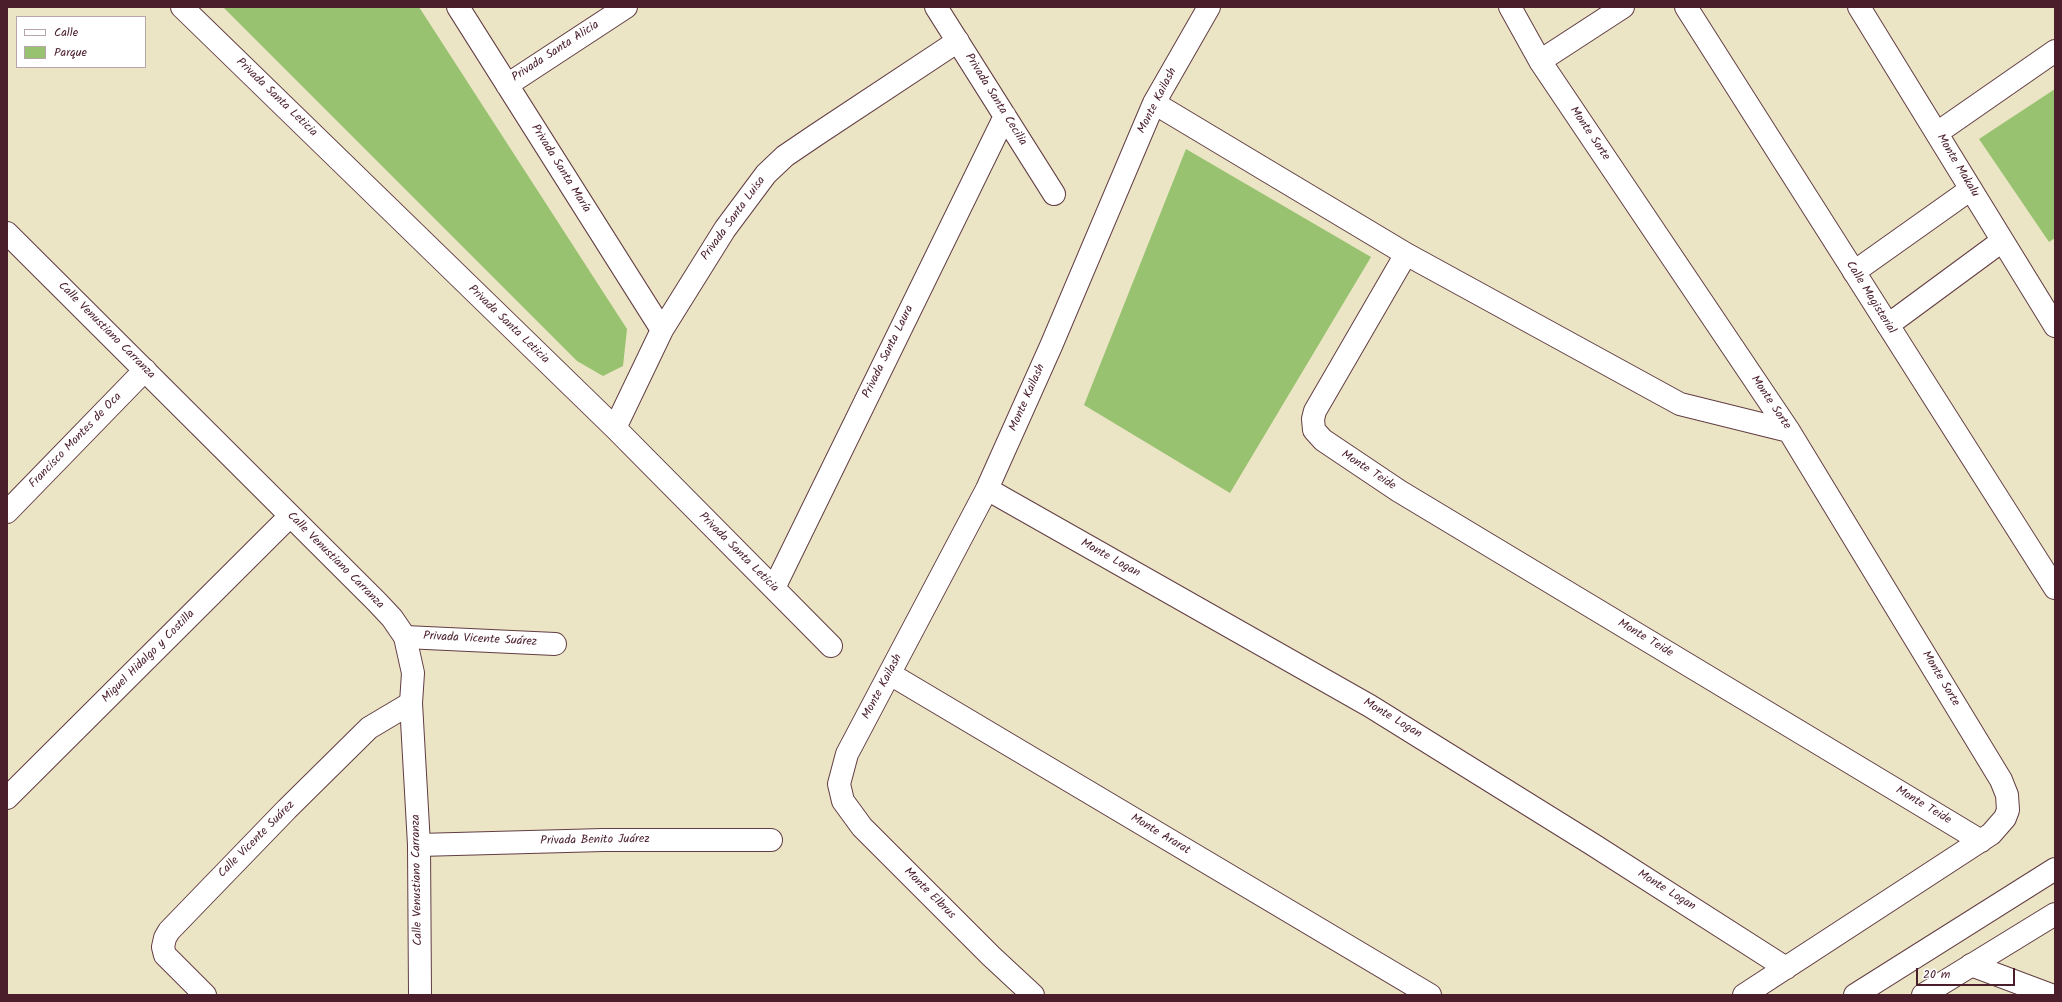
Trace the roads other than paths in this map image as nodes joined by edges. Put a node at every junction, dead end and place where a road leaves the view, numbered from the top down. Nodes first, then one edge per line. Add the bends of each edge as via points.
1 (182, 7) edge
2 (458, 7) edge
3 (626, 7) edge
4 (936, 7) edge
5 (1209, 7) edge
6 (1623, 7) edge
7 (1686, 7) edge
8 (1858, 7) edge
9 (1514, 9) edge
10 (958, 41) junction
11 (2055, 51) edge
12 (1540, 61) junction
13 (507, 85) junction
14 (1154, 103) junction
15 (1005, 116) junction
16 (1937, 133) junction
17 (1970, 189) junction
18 (1054, 194) dead end
19 (7, 233) edge
20 (2002, 241) junction
21 (1406, 254) junction
22 (1854, 272) junction
23 (1888, 325) junction
24 (2055, 326) edge
25 (662, 330) junction
26 (145, 370) junction
27 (615, 428) junction
28 (1789, 431) junction
29 (986, 489) junction
30 (7, 512) edge
31 (290, 516) junction
32 (774, 588) junction
33 (2055, 588) edge
34 (405, 637) junction
35 (555, 644) dead end
36 (831, 646) dead end
37 (890, 674) junction
38 (411, 703) junction
39 (838, 784) joint
40 (7, 798) edge
41 (771, 840) dead end
42 (1981, 842) junction
43 (419, 845) junction
44 (2055, 869) edge
45 (2055, 914) edge
46 (1971, 965) junction
47 (1786, 968) junction
48 (205, 995) edge
49 (420, 995) edge
50 (1033, 995) edge
51 (1430, 995) edge
52 (1744, 995) edge
53 (1855, 995) edge
54 (1923, 995) edge
55 (2051, 995) edge

1 - 27 street, Privada Santa Leticia
2 - 13 street, Privada Santa María
3 - 13 street, Privada Santa Alicia
4 - 10 street, Privada Santa Cecilia
5 - 14 street, Monte Kailash
6 - 12 street
7 - 22 street, Calle Magisterial
8 - 16 street, Monte Makalu
9 - 12 street, Monte Sorte
10 - 15 street, Privada Santa Cecilia
10 - 25 street, Privada Santa Luisa via 785,156 766,174 725,229
11 - 16 street
12 - 28 street, Monte Sorte
13 - 25 street, Privada Santa María
14 - 21 street
14 - 29 street, Monte Kailash via 1051,346
15 - 18 street, Privada Santa Cecilia
15 - 32 street, Privada Santa Laura
16 - 17 street, Monte Makalu
17 - 20 street, Monte Makalu
17 - 22 street
19 - 26 street, Calle Venustiano Carranza
20 - 23 street
20 - 24 street, Monte Makalu
21 - 28 street via 1680,404
21 - 42 street, Monte Teide via 1319,400 1313,419 1314,430 1331,447 1406,495
22 - 23 street, Calle Magisterial
23 - 33 street, Calle Magisterial
25 - 27 street, Privada Santa Luisa
26 - 30 street, Francisco Montes de Oca
26 - 31 street, Calle Venustiano Carranza
27 - 32 street, Privada Santa Leticia
28 - 42 street, Monte Sorte via 2001,780 2008,810 2000,825
29 - 37 street, Monte Kailash
29 - 47 street, Monte Logan via 1370,706
31 - 34 street, Calle Venustiano Carranza via 382,608
31 - 40 street, Miguel Hidalgo y Costilla
32 - 36 street, Privada Santa Leticia
34 - 35 street, Privada Vicente Suárez
34 - 38 street, Calle Venustiano Carranza via 413,673
37 - 39 street, Monte Kailash via 848,754
37 - 51 street, Monte Ararat
38 - 43 street, Calle Venustiano Carranza
38 - 48 street, Calle Vicente Suárez via 369,728 287,809 164,938 165,955
39 - 50 street, Monte Elbrus via 843,801 862,827
41 - 43 street, Privada Benito Juárez via 603,840
42 - 47 street
43 - 49 street, Calle Venustiano Carranza
44 - 53 street
45 - 46 street
46 - 54 street
46 - 55 street
47 - 52 street

